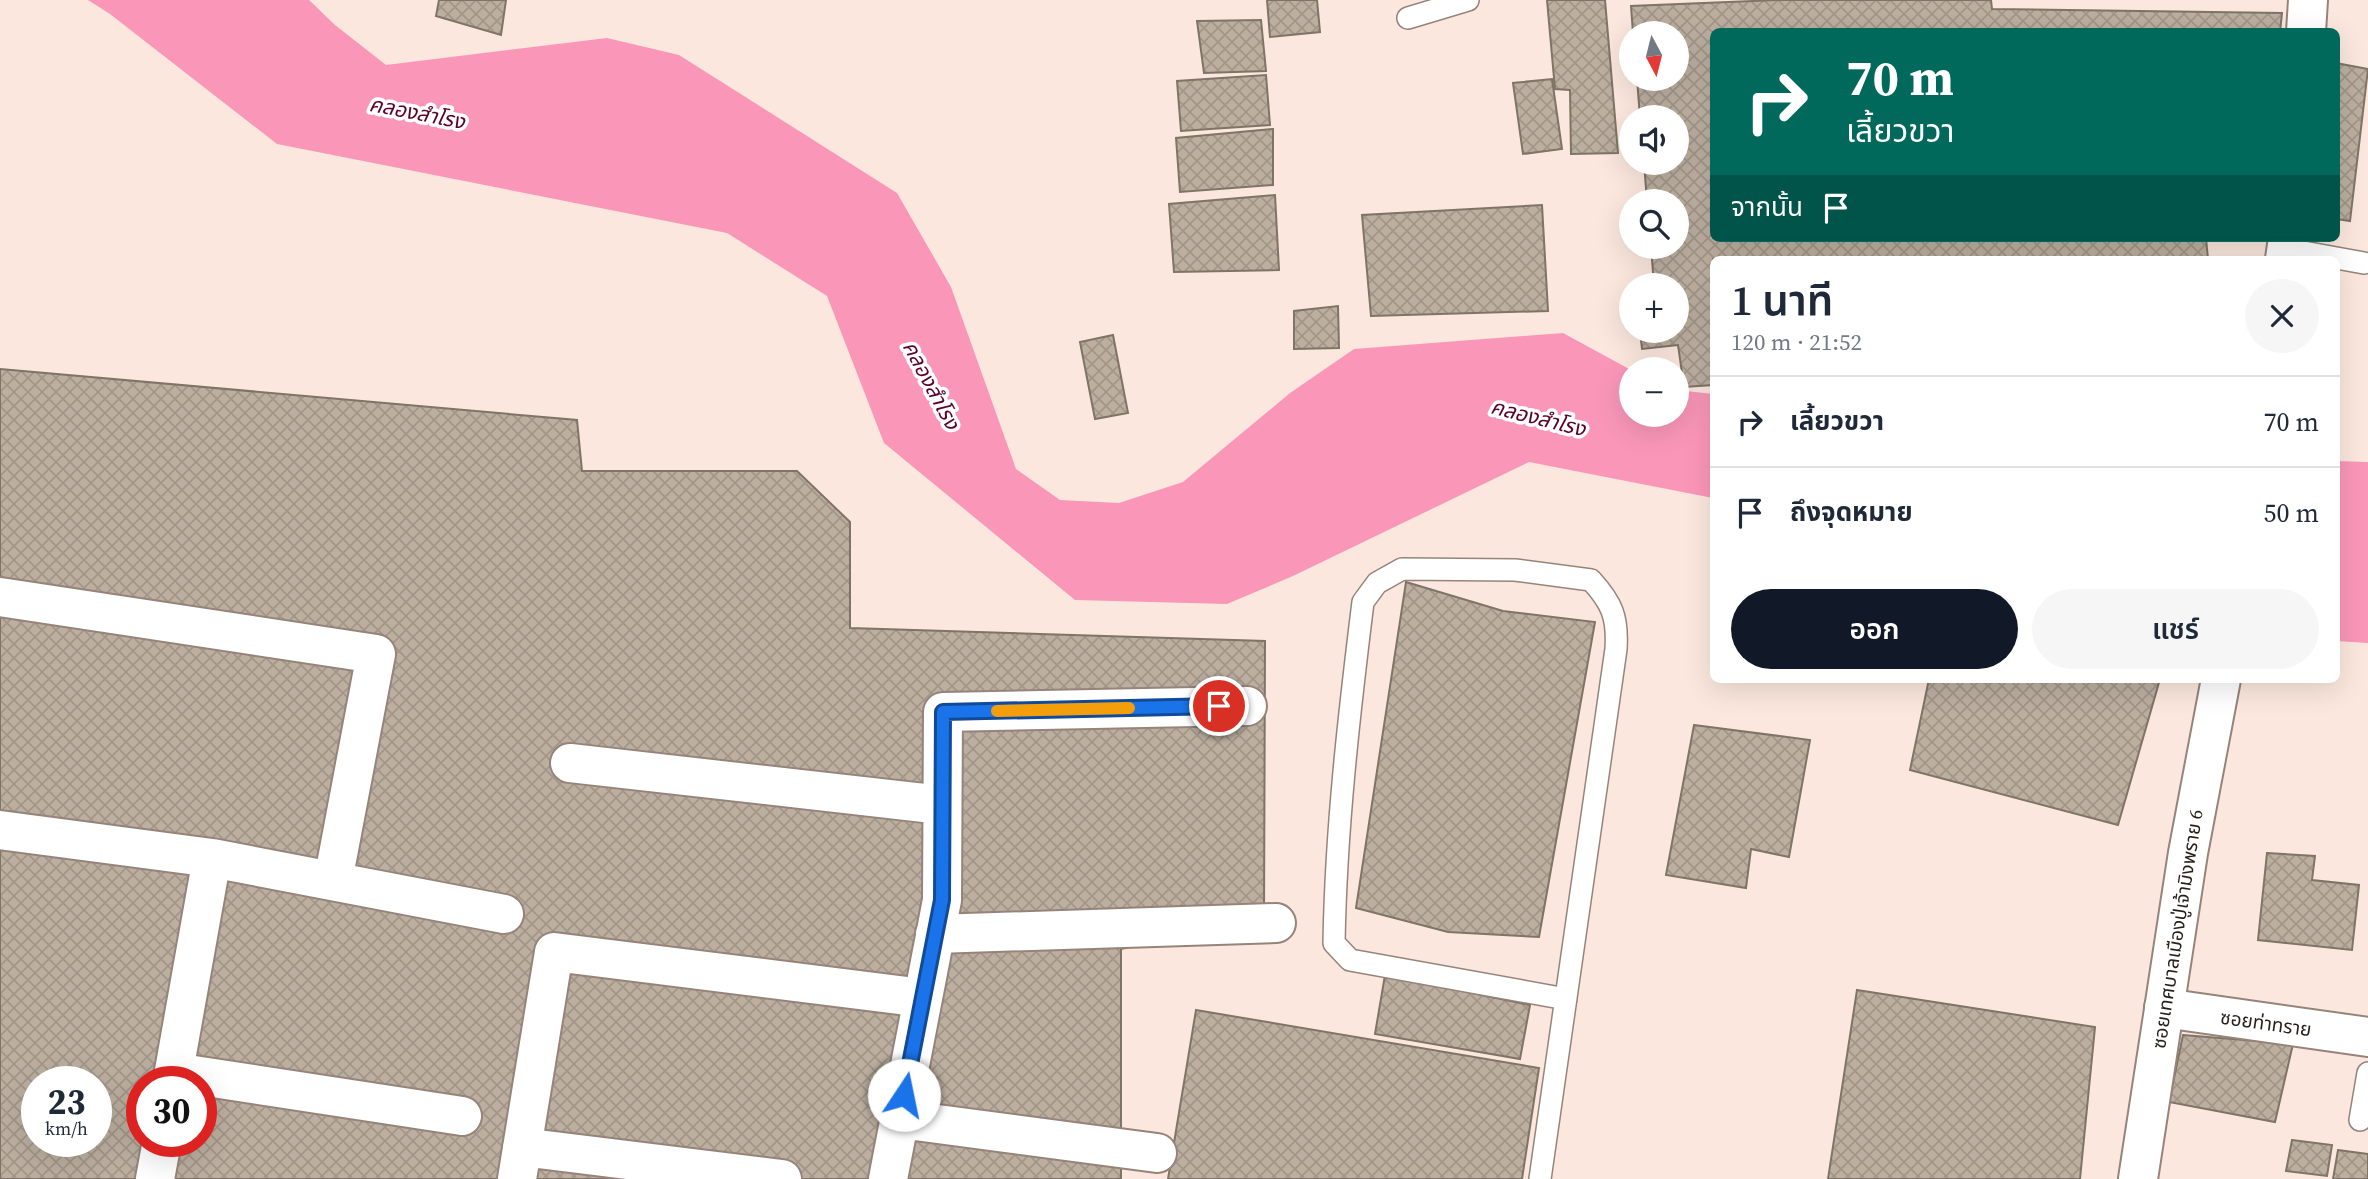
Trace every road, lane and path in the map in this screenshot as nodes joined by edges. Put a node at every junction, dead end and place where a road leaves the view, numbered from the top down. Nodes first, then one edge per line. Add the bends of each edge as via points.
1 (1468, 0) edge
2 (2308, 0) edge
3 (1408, 18) dead end
4 (2306, 28) edge
5 (2286, 249) edge
6 (2328, 256) edge
7 (2340, 258) edge
8 (2364, 262) dead end
9 (0, 597) edge
10 (2220, 686) edge
11 (1247, 706) dead end
12 (570, 763) dead end
13 (942, 805) junction
14 (0, 830) edge
15 (212, 858) junction
16 (333, 881) junction
17 (504, 914) dead end
18 (1276, 923) dead end
19 (935, 934) junction
20 (923, 998) junction
21 (1566, 999) junction
22 (2164, 1009) junction
23 (2368, 1037) edge
24 (175, 1066) edge
25 (2368, 1073) edge
26 (217, 1083) edge
27 (462, 1116) dead end
28 (900, 1119) junction
29 (2360, 1120) dead end
30 (1157, 1153) dead end
31 (159, 1157) edge
32 (520, 1163) edge
33 (155, 1179) edge
34 (782, 1179) edge
35 (888, 1179) edge
36 (1540, 1179) edge
37 (2138, 1179) edge

1 - 3 lane
2 - 4 street
5 - 6 lane
7 - 8 lane
9 - 16 street via 376,654
10 - 22 street, ซอยเทศบาลเมืองปู่เจ้ามิงพราย 6
11 - 13 street via 943,712
12 - 13 street
13 - 19 street via 942,900
14 - 15 street
15 - 16 street
15 - 24 street
16 - 17 street
18 - 19 street
19 - 20 street
20 - 28 street
20 - 32 street via 554,952
21 - 21 lane via 1616,649 1618,626 1608,599 1591,580 1515,570 1402,569 1377,583 1363,601 1344,755 1334,943 1350,960
21 - 36 lane
22 - 23 street, ซอยท่าทราย
22 - 37 street, ซอยเทศบาลเมืองปู่เจ้ามิงพราย 6
25 - 29 lane
26 - 27 street
28 - 30 street
28 - 35 street
31 - 33 street
32 - 34 street

